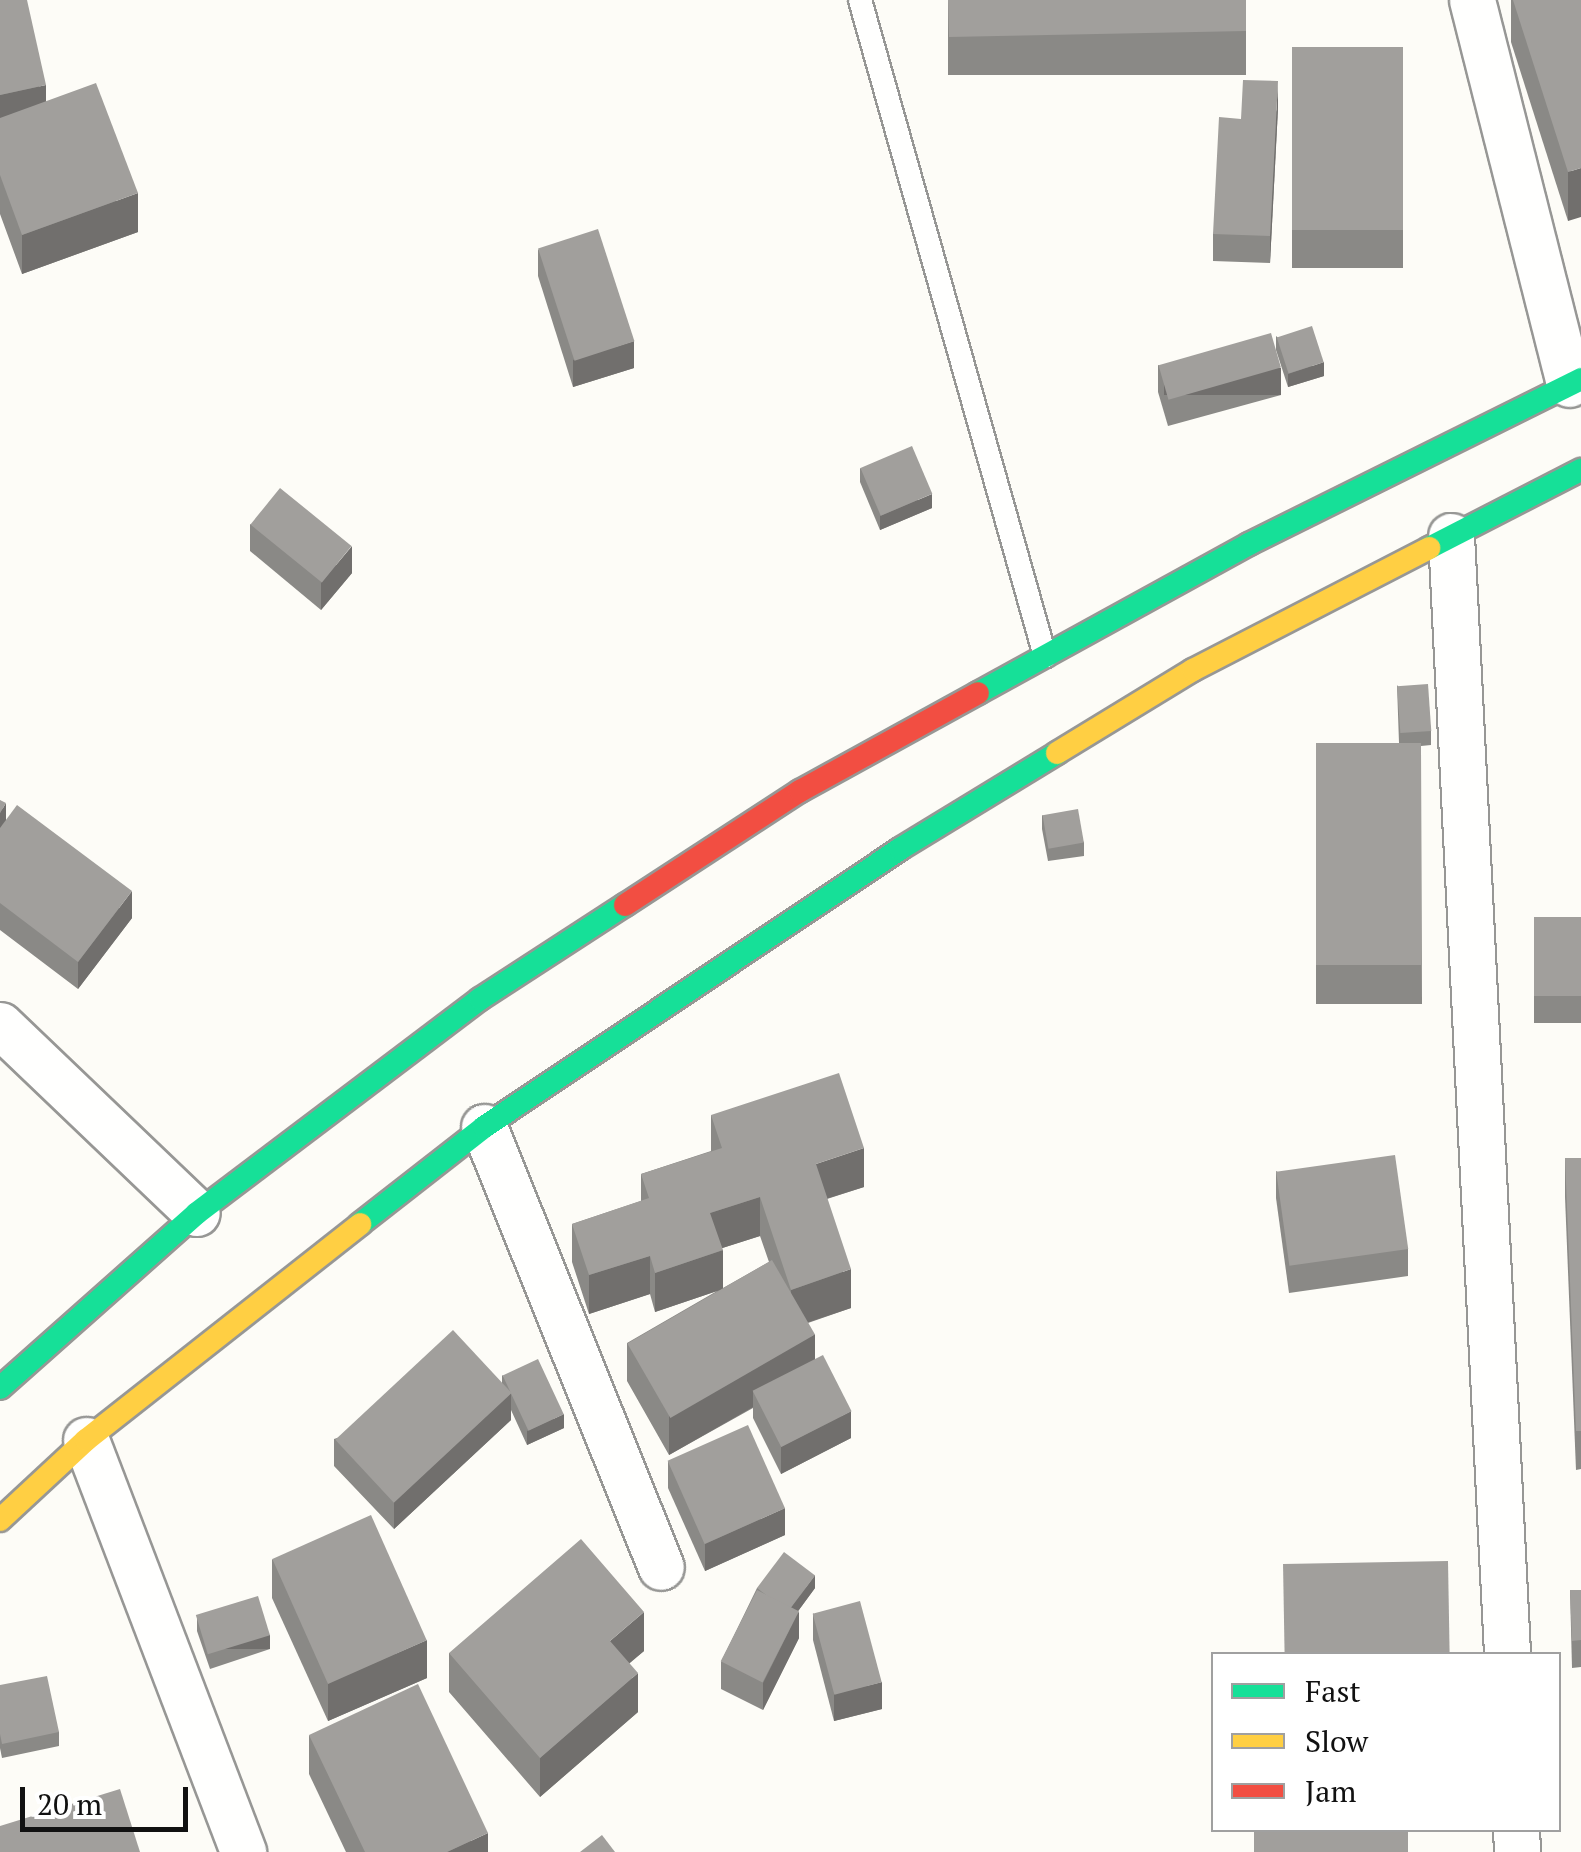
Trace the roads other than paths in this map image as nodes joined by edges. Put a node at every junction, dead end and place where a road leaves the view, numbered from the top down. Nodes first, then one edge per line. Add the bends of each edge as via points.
1 (860, 0) edge
2 (1472, 0) edge
3 (1575, 382) edge
4 (1581, 470) edge
5 (1451, 536) junction
6 (1045, 656) junction
7 (0, 1025) edge
8 (484, 1127) junction
9 (197, 1213) junction
10 (0, 1388) edge
11 (86, 1440) junction
12 (0, 1520) edge
13 (662, 1567) dead end
14 (1507, 1652) edge
15 (243, 1852) edge

1 - 6 lane
2 - 3 street
3 - 6 main road via 1249,544
4 - 5 main road
5 - 8 main road via 1193,670 900,848
5 - 14 street
6 - 9 main road via 800,791 480,999
7 - 9 street
8 - 11 main road
8 - 13 street
9 - 10 main road
11 - 12 main road
11 - 15 street

